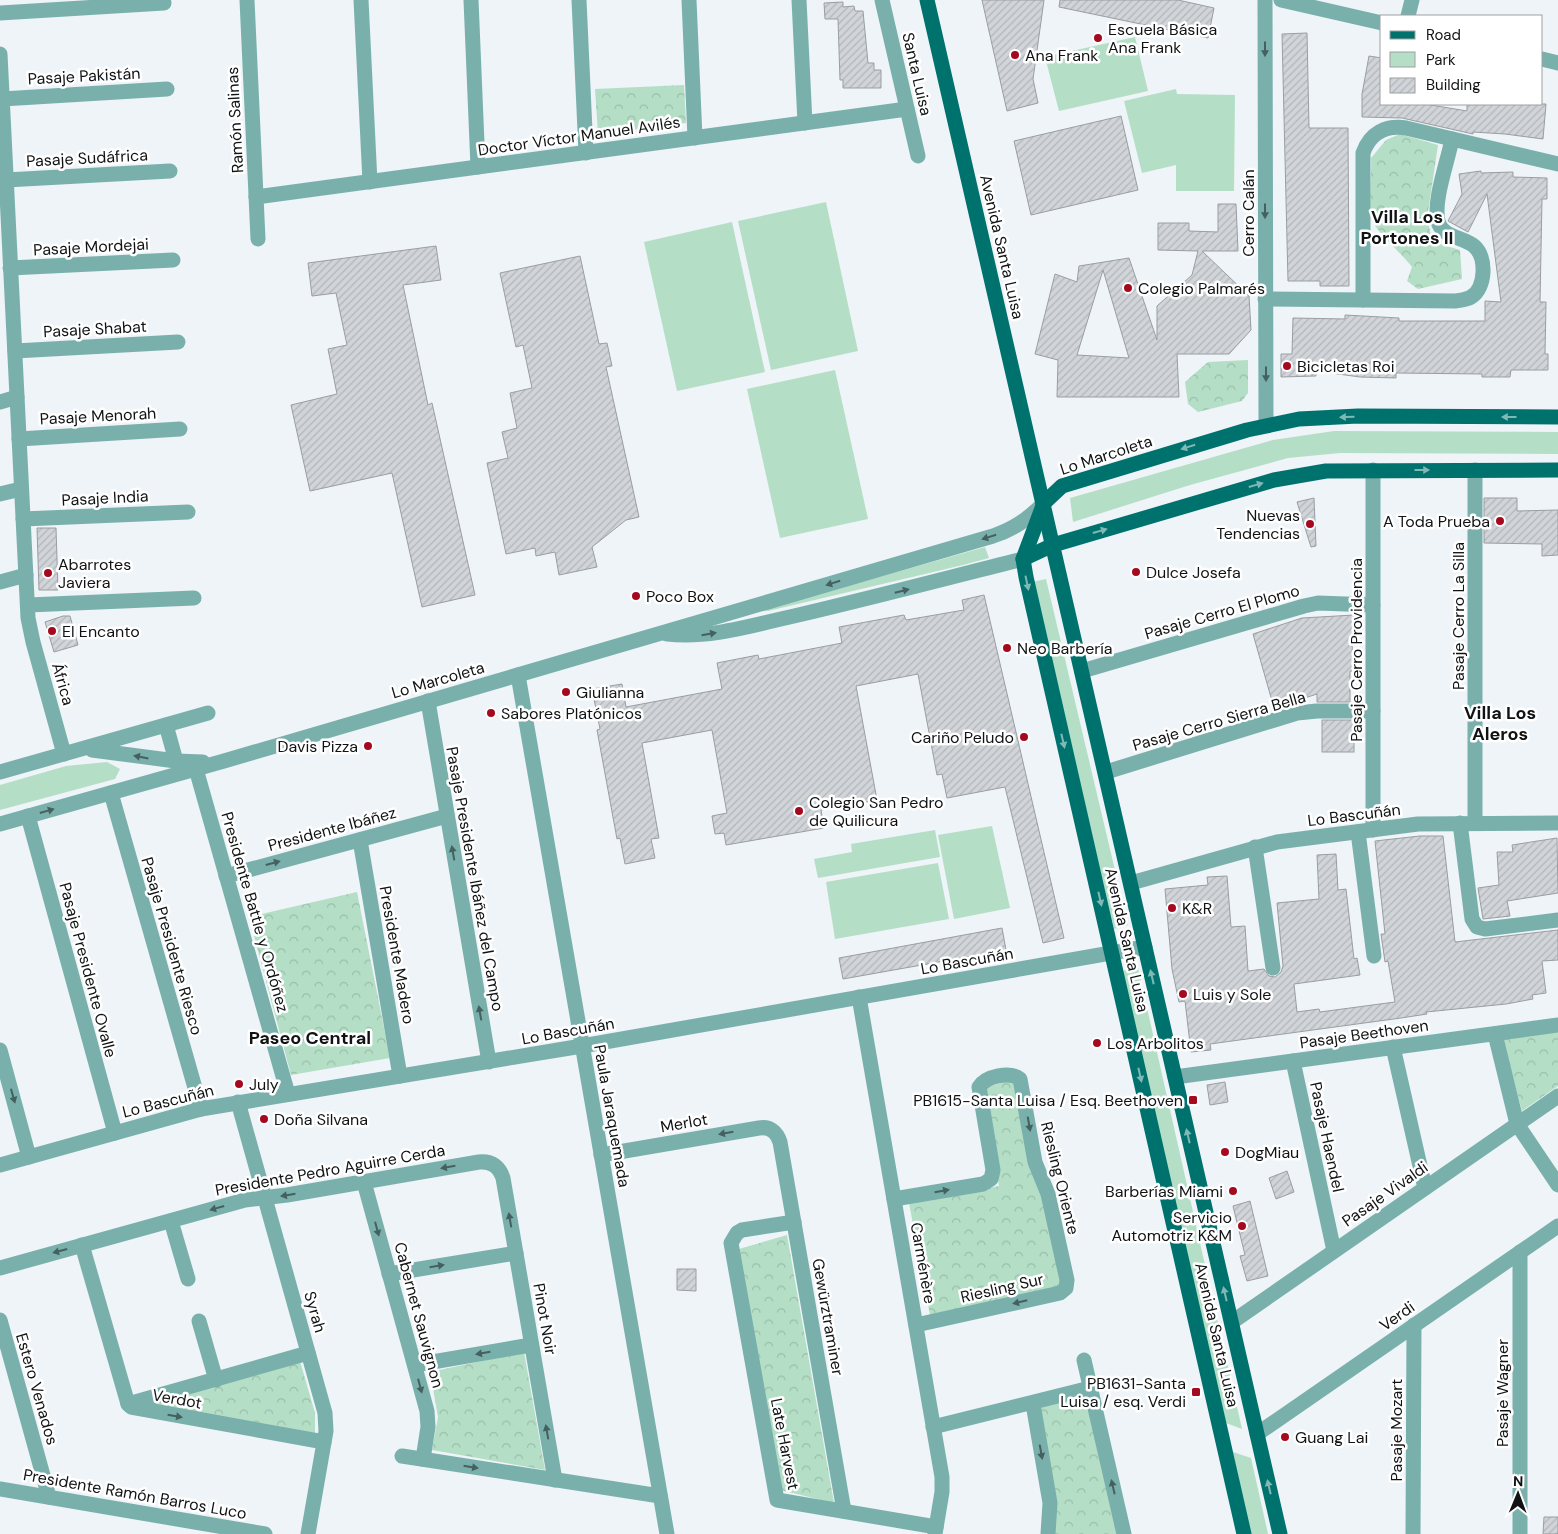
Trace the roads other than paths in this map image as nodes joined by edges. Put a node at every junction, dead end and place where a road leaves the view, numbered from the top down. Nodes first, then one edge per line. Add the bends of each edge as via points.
1 (247, 0) edge
2 (361, 0) edge
3 (470, 0) edge
4 (579, 0) edge
5 (689, 0) edge
6 (799, 0) edge
7 (882, 0) edge
8 (927, 0) edge
9 (1265, 0) edge
10 (1281, 0) edge
11 (1412, 0) edge
12 (164, 4) dead end
13 (1318, 4) edge
14 (0, 13) edge
15 (1408, 15) edge
16 (1380, 22) edge
17 (0, 54) edge
18 (1543, 60) edge
19 (1558, 63) edge
20 (167, 89) dead end
21 (2, 99) junction
22 (907, 109) junction
23 (805, 123) junction
24 (2, 138) edge
25 (695, 138) junction
26 (1452, 139) junction
27 (586, 153) junction
28 (918, 156) dead end
29 (1558, 164) edge
30 (478, 168) junction
31 (170, 171) dead end
32 (6, 180) junction
33 (370, 182) junction
34 (256, 197) junction
35 (4, 223) edge
36 (258, 239) dead end
37 (173, 260) dead end
38 (10, 268) junction
39 (1265, 299) junction
40 (1363, 300) junction
41 (6, 320) edge
42 (178, 342) dead end
43 (15, 351) junction
44 (17, 397) junction
45 (0, 402) edge
46 (1558, 417) edge
47 (1266, 425) junction
48 (180, 429) dead end
49 (19, 439) junction
50 (1373, 470) junction
51 (1475, 470) junction
52 (1558, 470) edge
53 (21, 488) junction
54 (0, 494) edge
55 (1044, 503) junction
56 (188, 512) dead end
57 (23, 519) junction
58 (1053, 545) junction
59 (1023, 559) junction
60 (26, 575) junction
61 (0, 582) edge
62 (194, 598) dead end
63 (28, 605) junction
64 (1373, 605) junction
65 (661, 633) junction
66 (1082, 671) junction
67 (518, 675) junction
68 (428, 701) junction
69 (1373, 711) junction
70 (208, 713) dead end
71 (166, 725) junction
72 (71, 752) junction
73 (176, 761) junction
74 (224, 761) junction
75 (196, 769) junction
76 (0, 772) edge
77 (1106, 772) junction
78 (111, 793) junction
79 (28, 816) junction
80 (447, 816) junction
81 (1468, 823) junction
82 (1558, 823) edge
83 (0, 824) edge
84 (1373, 830) junction
85 (1358, 832) junction
86 (360, 840) junction
87 (1255, 847) junction
88 (226, 876) junction
89 (1131, 883) junction
90 (1558, 920) edge
91 (1145, 947) junction
92 (1112, 952) junction
93 (1374, 956) dead end
94 (1273, 968) dead end
95 (859, 998) junction
96 (1558, 1025) edge
97 (1495, 1034) junction
98 (582, 1046) junction
99 (1393, 1047) junction
100 (0, 1050) edge
101 (1293, 1061) junction
102 (488, 1062) junction
103 (400, 1076) junction
104 (1174, 1076) junction
105 (288, 1094) junction
106 (1558, 1096) edge
107 (238, 1102) junction
108 (201, 1109) junction
109 (1517, 1124) junction
110 (773, 1130) joint
111 (115, 1133) junction
112 (601, 1156) junction
113 (29, 1157) junction
114 (0, 1165) edge
115 (496, 1165) joint
116 (364, 1182) junction
117 (1558, 1185) edge
118 (1425, 1188) junction
119 (265, 1198) junction
120 (894, 1199) junction
121 (171, 1221) junction
122 (794, 1222) junction
123 (1558, 1226) edge
124 (82, 1245) junction
125 (1334, 1251) junction
126 (1520, 1252) junction
127 (516, 1253) junction
128 (0, 1268) edge
129 (389, 1274) junction
130 (188, 1279) dead end
131 (1066, 1288) joint
132 (0, 1320) edge
133 (199, 1321) dead end
134 (1232, 1322) junction
135 (916, 1325) junction
136 (1414, 1325) junction
137 (532, 1345) junction
138 (308, 1353) junction
139 (1084, 1360) dead end
140 (6, 1365) edge
141 (414, 1365) junction
142 (216, 1380) junction
143 (1090, 1388) junction
144 (128, 1404) junction
145 (1033, 1404) junction
146 (933, 1427) junction
147 (1257, 1434) junction
148 (324, 1442) junction
149 (402, 1456) dead end
150 (423, 1459) junction
151 (555, 1480) junction
152 (0, 1489) edge
153 (660, 1496) junction
154 (49, 1497) junction
155 (844, 1511) junction
156 (936, 1530) edge
157 (265, 1534) edge
158 (308, 1534) edge
159 (667, 1534) edge
160 (1048, 1534) edge
161 (1124, 1534) edge
162 (1244, 1534) edge
163 (1280, 1534) edge
164 (1413, 1534) edge
165 (1520, 1534) edge

1 - 34 street, Ramón Salinas
2 - 33 street
3 - 30 street
4 - 27 street
5 - 25 street
6 - 23 street
7 - 22 street, Santa Luisa
8 - 55 main road, Avenida Santa Luisa
9 -> 39 street, Cerro Calán
10 - 13 street
11 - 15 street
12 - 14 street
13 - 16 street
17 - 21 street, África
18 - 19 street
20 - 21 street, Pasaje Pakistán
21 - 24 street, África
22 - 23 street, Doctor Víctor Manuel Avilés
22 - 28 street, Santa Luisa
23 - 25 street, Doctor Víctor Manuel Avilés
24 - 32 street, África
25 - 27 street, Doctor Víctor Manuel Avilés
26 - 29 street
26 - 40 street via 1392,127 1377,133 1367,145 1363,158
26 - 40 street via 1437,208 1438,221 1444,232 1472,244 1480,253 1482,271 1476,292 1472,297 1456,301
27 - 30 street, Doctor Víctor Manuel Avilés
30 - 33 street, Doctor Víctor Manuel Avilés
31 - 32 street, Pasaje Sudáfrica
32 - 35 street, África
33 - 34 street, Doctor Víctor Manuel Avilés
34 - 36 street, Ramón Salinas
35 - 38 street, África
37 - 38 street, Pasaje Mordejai
38 - 41 street, África
39 - 40 street
39 -> 47 street, Cerro Calán
41 - 43 street, África
42 - 43 street, Pasaje Shabat
43 - 44 street, África
44 - 45 street
44 - 49 street, África
46 -> 47 main road, Lo Marcoleta via 1328,417
47 -> 55 main road, Lo Marcoleta via 1062,486
48 - 49 street, Pasaje Menorah
49 - 53 street, África
50 -> 51 main road, Lo Marcoleta
58 -> 50 main road, Lo Marcoleta via 1290,476
50 - 64 street, Pasaje Cerro Providencia
51 - 52 main road, Lo Marcoleta
51 - 81 street, Pasaje Cerro La Silla
53 - 54 street
53 - 57 street, África
55 - 58 main road, Avenida Santa Luisa
55 - 59 main road
55 -> 65 street, Lo Marcoleta via 1010,531
56 - 57 street, Pasaje India
57 - 60 street, África
58 - 59 main road, Lo Marcoleta
58 - 66 main road, Avenida Santa Luisa
65 -> 59 street, Lo Marcoleta via 692,637 745,627 862,601
59 -> 92 main road, Avenida Santa Luisa
60 - 61 street
60 - 63 street, África
62 - 63 street
63 - 72 street, África via 33,642
64 - 66 street, Pasaje Cerro El Plomo via 1304,606
64 - 69 street, Pasaje Cerro Providencia
65 - 67 street, Lo Marcoleta
66 - 77 main road, Avenida Santa Luisa
67 - 68 street, Lo Marcoleta
67 - 98 street, Paula Jaraquemada
68 - 74 street, Lo Marcoleta
68 - 80 street, Pasaje Presidente Ibáñez del Campo
69 - 77 street, Pasaje Cerro Sierra Bella via 1297,713
69 - 84 street, Pasaje Cerro Providencia
70 - 71 street, Lo Marcoleta
71 - 72 street, Lo Marcoleta
71 - 73 street
73 -> 72 street, Lo Marcoleta via 108,751
72 - 76 street, Lo Marcoleta
73 - 74 street, Lo Marcoleta
74 - 75 street, Lo Marcoleta
75 - 78 street, Lo Marcoleta
75 - 88 street, Presidente Battle y Ordóñez
77 - 89 main road, Avenida Santa Luisa
79 -> 78 street, Lo Marcoleta
78 - 108 street, Pasaje Presidente Riesco
79 - 83 street, Lo Marcoleta
79 - 111 street, Pasaje Presidente Ovalle
80 - 86 street, Presidente Ibáñez
102 -> 80 street, Pasaje Presidente Ibáñez del Campo
81 - 82 street, Lo Bascuñán
81 - 84 street, Lo Bascuñán via 1418,824
81 - 90 street, Pasaje Cerro La Silla via 1472,919 1477,927 1485,929
84 - 85 street, Lo Bascuñán
85 - 87 street, Lo Bascuñán
85 - 93 street
88 -> 86 street, Presidente Ibáñez
86 - 103 street, Presidente Madero
87 - 89 street, Lo Bascuñán
87 - 94 street
88 - 105 street, Presidente Battle y Ordóñez
89 - 91 main road, Avenida Santa Luisa
91 - 92 street, Lo Bascuñán
104 -> 91 main road, Avenida Santa Luisa
92 - 95 street, Lo Bascuñán
92 -> 162 main road, Avenida Santa Luisa
95 - 98 street, Lo Bascuñán
95 - 120 street, Carménère
96 - 97 street, Pasaje Beethoven
97 - 99 street, Pasaje Beethoven
97 - 109 street
98 - 102 street, Lo Bascuñán
98 - 112 street, Paula Jaraquemada
99 - 101 street, Pasaje Beethoven
99 - 118 street
100 -> 113 street
101 - 104 street, Pasaje Beethoven
101 - 125 street, Pasaje Haendel
102 - 103 street, Lo Bascuñán
103 - 105 street, Lo Bascuñán
134 -> 104 main road, Avenida Santa Luisa
105 - 107 street, Lo Bascuñán
106 - 109 street, Pasaje Vivaldi
107 - 108 street, Lo Bascuñán
107 - 119 street, Syrah
108 - 111 street, Lo Bascuñán
109 - 117 street
109 - 118 street, Pasaje Vivaldi
110 -> 112 street, Merlot via 759,1128
110 - 122 street, Gewürztraminer via 780,1142
111 - 113 street, Lo Bascuñán
112 - 153 street, Paula Jaraquemada
113 - 114 street, Lo Bascuñán
115 -> 116 street, Presidente Pedro Aguirre Cerda via 479,1162
127 -> 115 street, Pinot Noir via 503,1178
116 -> 119 street, Presidente Pedro Aguirre Cerda
116 -> 129 street, Cabernet Sauvignon
118 - 125 street, Pasaje Vivaldi
119 -> 121 street, Presidente Pedro Aguirre Cerda via 245,1200
119 - 138 street, Syrah
120 -> 131 street, Riesling Oriente via 983,1184 991,1179 978,1092 980,1085 988,1079 1010,1075 1018,1078 1022,1085 1035,1162 1048,1194
120 - 135 street, Carménère
121 - 124 street, Presidente Pedro Aguirre Cerda
121 - 130 street
122 - 155 street, Gewürztraminer
122 - 155 street, Late Harvest via 742,1230 733,1237 731,1248 777,1500
123 - 126 street, Verdi
124 -> 128 street, Presidente Pedro Aguirre Cerda
124 - 144 street, Verdot
125 - 134 street, Pasaje Vivaldi
126 - 136 street, Verdi
126 - 165 street, Pasaje Wagner
129 -> 127 street
127 - 137 street, Pinot Noir
129 - 141 street, Cabernet Sauvignon
131 -> 135 street, Riesling Sur via 1060,1293
132 - 140 street, Estero Venados
133 - 142 street
134 - 147 main road, Avenida Santa Luisa
135 - 146 street, Carménère
136 - 147 street, Verdi
136 - 164 street, Pasaje Mozart
137 -> 141 street
151 -> 137 street, Pinot Noir
138 - 142 street
138 - 148 street, Syrah via 326,1412
139 - 143 street
140 - 154 street, Estero Venados
141 -> 150 street, Cabernet Sauvignon via 428,1419
142 - 144 street
143 - 145 street
161 -> 143 street
144 -> 148 street, Verdot via 135,1409
145 - 146 street
145 -> 160 street via 1050,1503
146 - 156 street, Carménère via 942,1485
163 -> 147 main road, Avenida Santa Luisa
148 - 158 street, Syrah
149 - 150 street
150 -> 151 street
151 - 153 street
152 - 154 street, Presidente Ramón Barros Luco
153 - 159 street, Paula Jaraquemada
154 - 157 street, Presidente Ramón Barros Luco
155 - 156 street, Late Harvest

